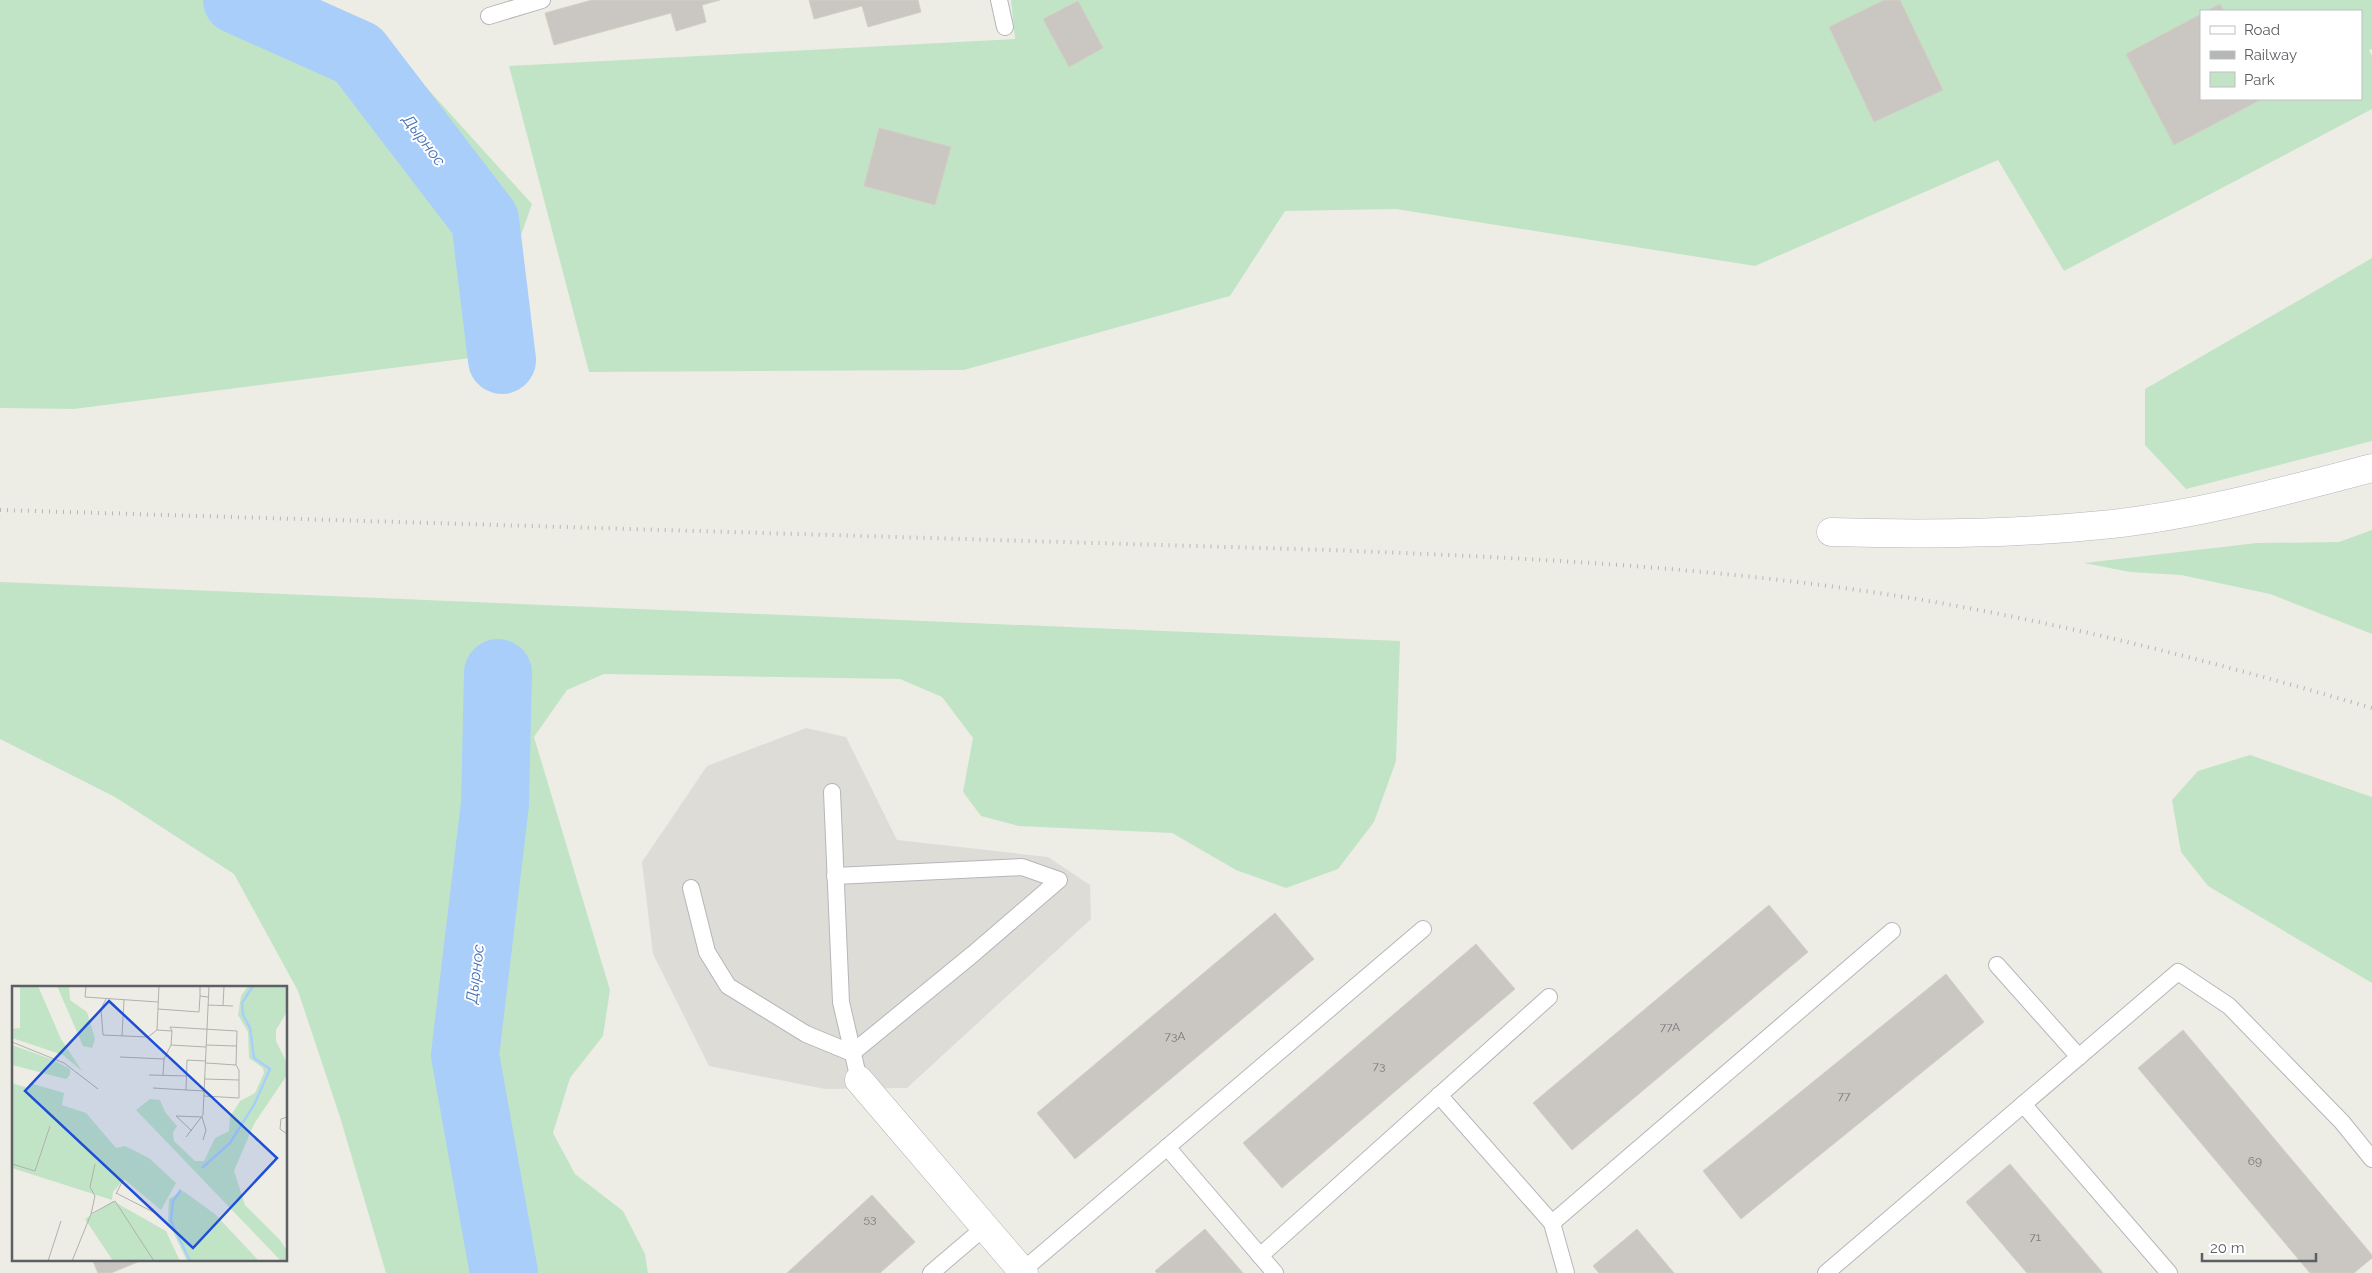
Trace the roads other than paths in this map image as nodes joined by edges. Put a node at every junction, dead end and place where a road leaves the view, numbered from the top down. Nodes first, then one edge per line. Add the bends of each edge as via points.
1 (542, 0) edge
2 (999, 0) edge
3 (489, 16) dead end
4 (1005, 27) dead end
5 (2372, 468) edge
6 (1831, 532) dead end
7 (832, 792) dead end
8 (835, 876) junction
9 (690, 888) dead end
10 (1423, 929) dead end
11 (1892, 931) dead end
12 (1997, 965) dead end
13 (1549, 997) dead end
14 (852, 1053) junction
15 (2079, 1057) junction
16 (859, 1080) joint
17 (1439, 1095) junction
18 (2023, 1104) junction
19 (1167, 1147) junction
20 (2372, 1159) edge
21 (1552, 1223) junction
22 (985, 1228) junction
23 (1260, 1256) junction
24 (1023, 1272) edge
25 (931, 1273) edge
26 (1275, 1273) edge
27 (1566, 1273) edge
28 (1826, 1273) edge
29 (2169, 1273) edge

1 - 3 lane
2 - 4 lane
5 - 6 street via 2278,492 2104,525 1929,535
7 - 8 lane
8 - 14 lane via 840,1002
8 - 14 lane via 1022,867 1059,880
9 - 14 lane via 707,952 728,986 806,1034
10 - 19 lane
11 - 21 lane
12 - 15 lane
13 - 17 lane
14 - 16 lane
15 - 18 lane
15 - 20 lane via 2178,972 2229,1006 2342,1122
16 - 22 street
17 - 21 lane
17 - 23 lane
18 - 28 lane
18 - 29 lane
19 - 23 lane
19 - 24 lane
21 - 27 lane
22 - 24 street
22 - 25 lane
23 - 26 lane

